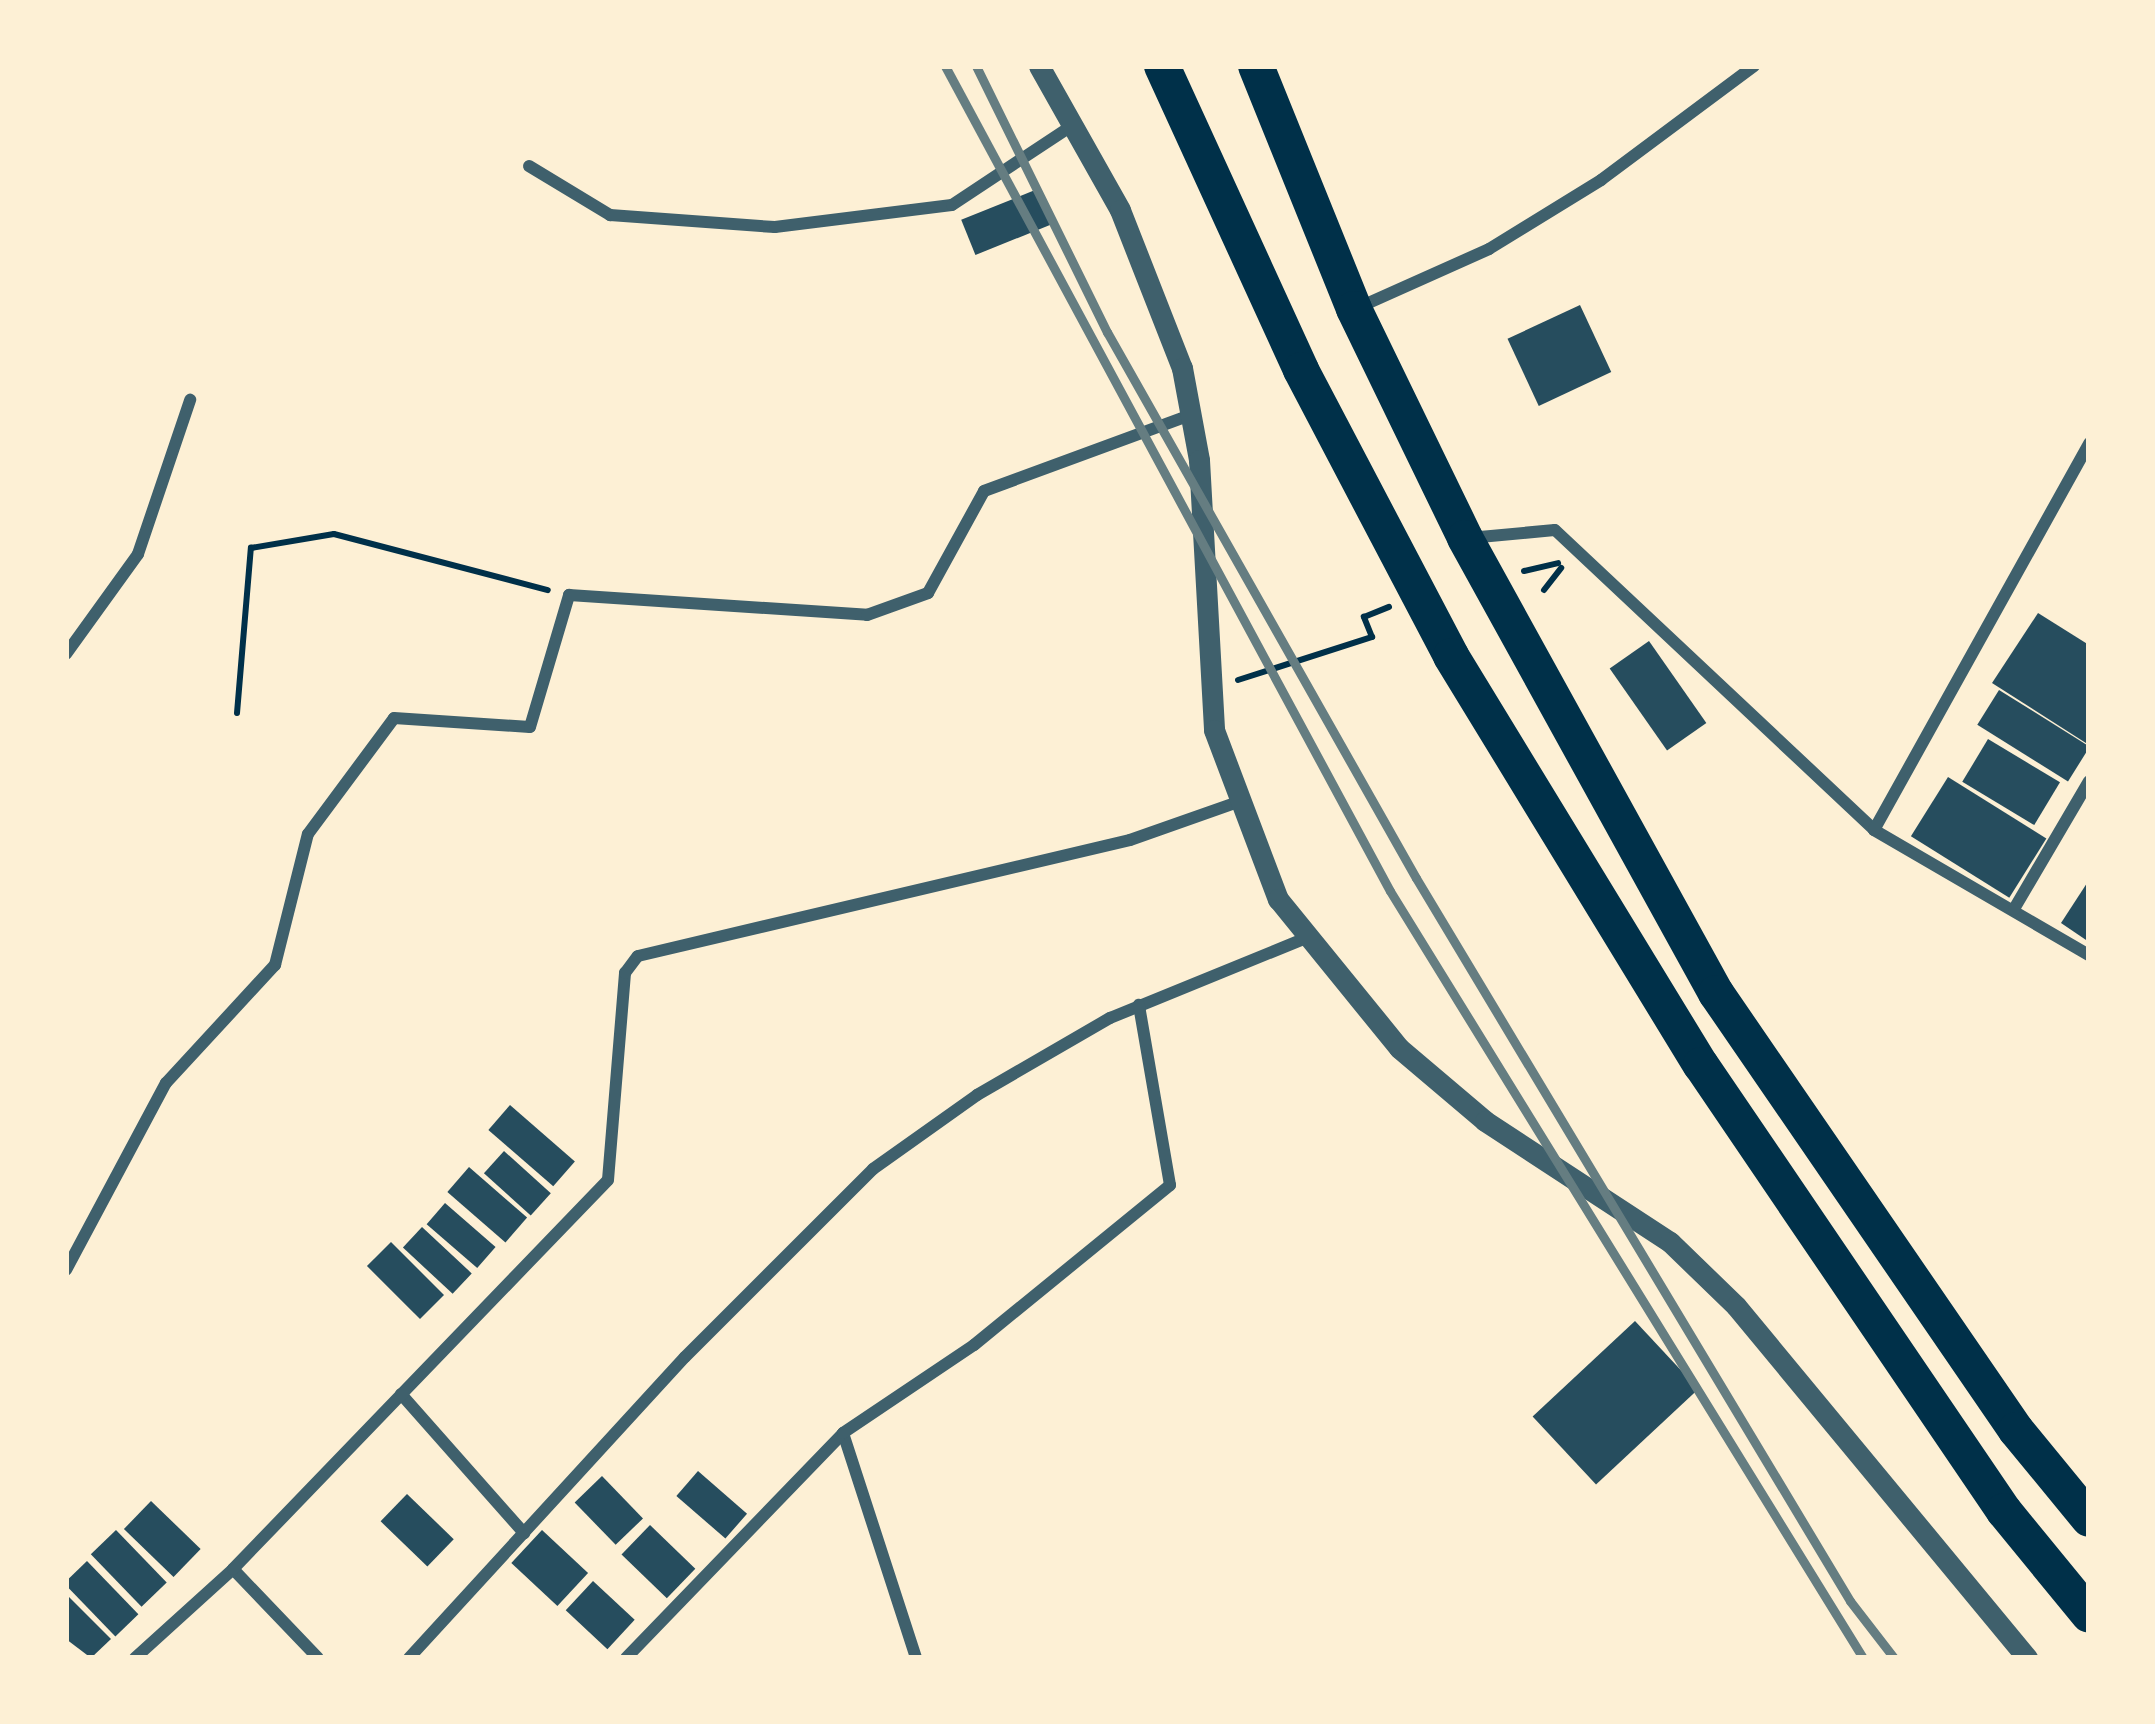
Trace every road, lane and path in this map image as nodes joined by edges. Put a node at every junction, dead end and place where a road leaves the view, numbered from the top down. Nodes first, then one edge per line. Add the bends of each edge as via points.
1 (1039, 66) edge
2 (1162, 66) edge
3 (1256, 66) edge
4 (1754, 66) edge
5 (1070, 127) junction
6 (529, 166) dead end
7 (1354, 309) junction
8 (190, 400) dead end
9 (1192, 415) junction
10 (2089, 443) edge
11 (1465, 538) junction
12 (1567, 561) dead end
13 (1544, 590) dead end
14 (569, 595) junction
15 (1364, 617) dead end
16 (66, 654) edge
17 (1210, 689) junction
18 (237, 713) dead end
19 (2089, 781) edge
20 (1238, 802) junction
21 (1874, 830) junction
22 (2014, 909) junction
23 (1308, 937) junction
24 (2089, 956) edge
25 (1139, 1005) junction
26 (66, 1270) edge
27 (401, 1394) junction
28 (843, 1433) junction
29 (2089, 1520) edge
30 (524, 1533) junction
31 (232, 1569) junction
32 (2089, 1615) edge
33 (135, 1658) edge
34 (318, 1658) edge
35 (409, 1658) edge
36 (626, 1658) edge
37 (916, 1658) edge
38 (2027, 1658) edge

1 - 5 street
2 - 32 highway via 1320,410 1451,656 1701,1065 2004,1511
3 - 7 highway
4 - 7 street via 1601,180 1489,249
5 - 6 street via 952,205 775,227 610,215
5 - 9 street via 1120,210
7 - 11 highway
8 - 16 street via 137,554
9 - 14 street via 984,491 936,586 867,615
9 - 17 street
10 - 21 street
11 - 21 street via 1555,530
11 - 29 highway via 1716,993 2016,1430
12 - 13 path
14 - 18 path via 334,534 251,548
14 - 26 street via 530,727 409,713 379,731 308,834 275,965 166,1083
15 - 17 path via 1372,637
17 - 20 street
19 - 22 street
20 - 23 street via 1279,899
20 - 27 street via 1130,840 638,956 625,973 608,1180
21 - 22 street
22 - 24 street
23 - 25 street
23 - 38 street via 1399,1048 1485,1121 1670,1241 1736,1306
25 - 28 street via 1170,1184 974,1345
25 - 30 street via 977,1095 873,1169
27 - 30 street
27 - 31 street
28 - 36 street
28 - 37 street
30 - 35 street
31 - 33 street
31 - 34 street

